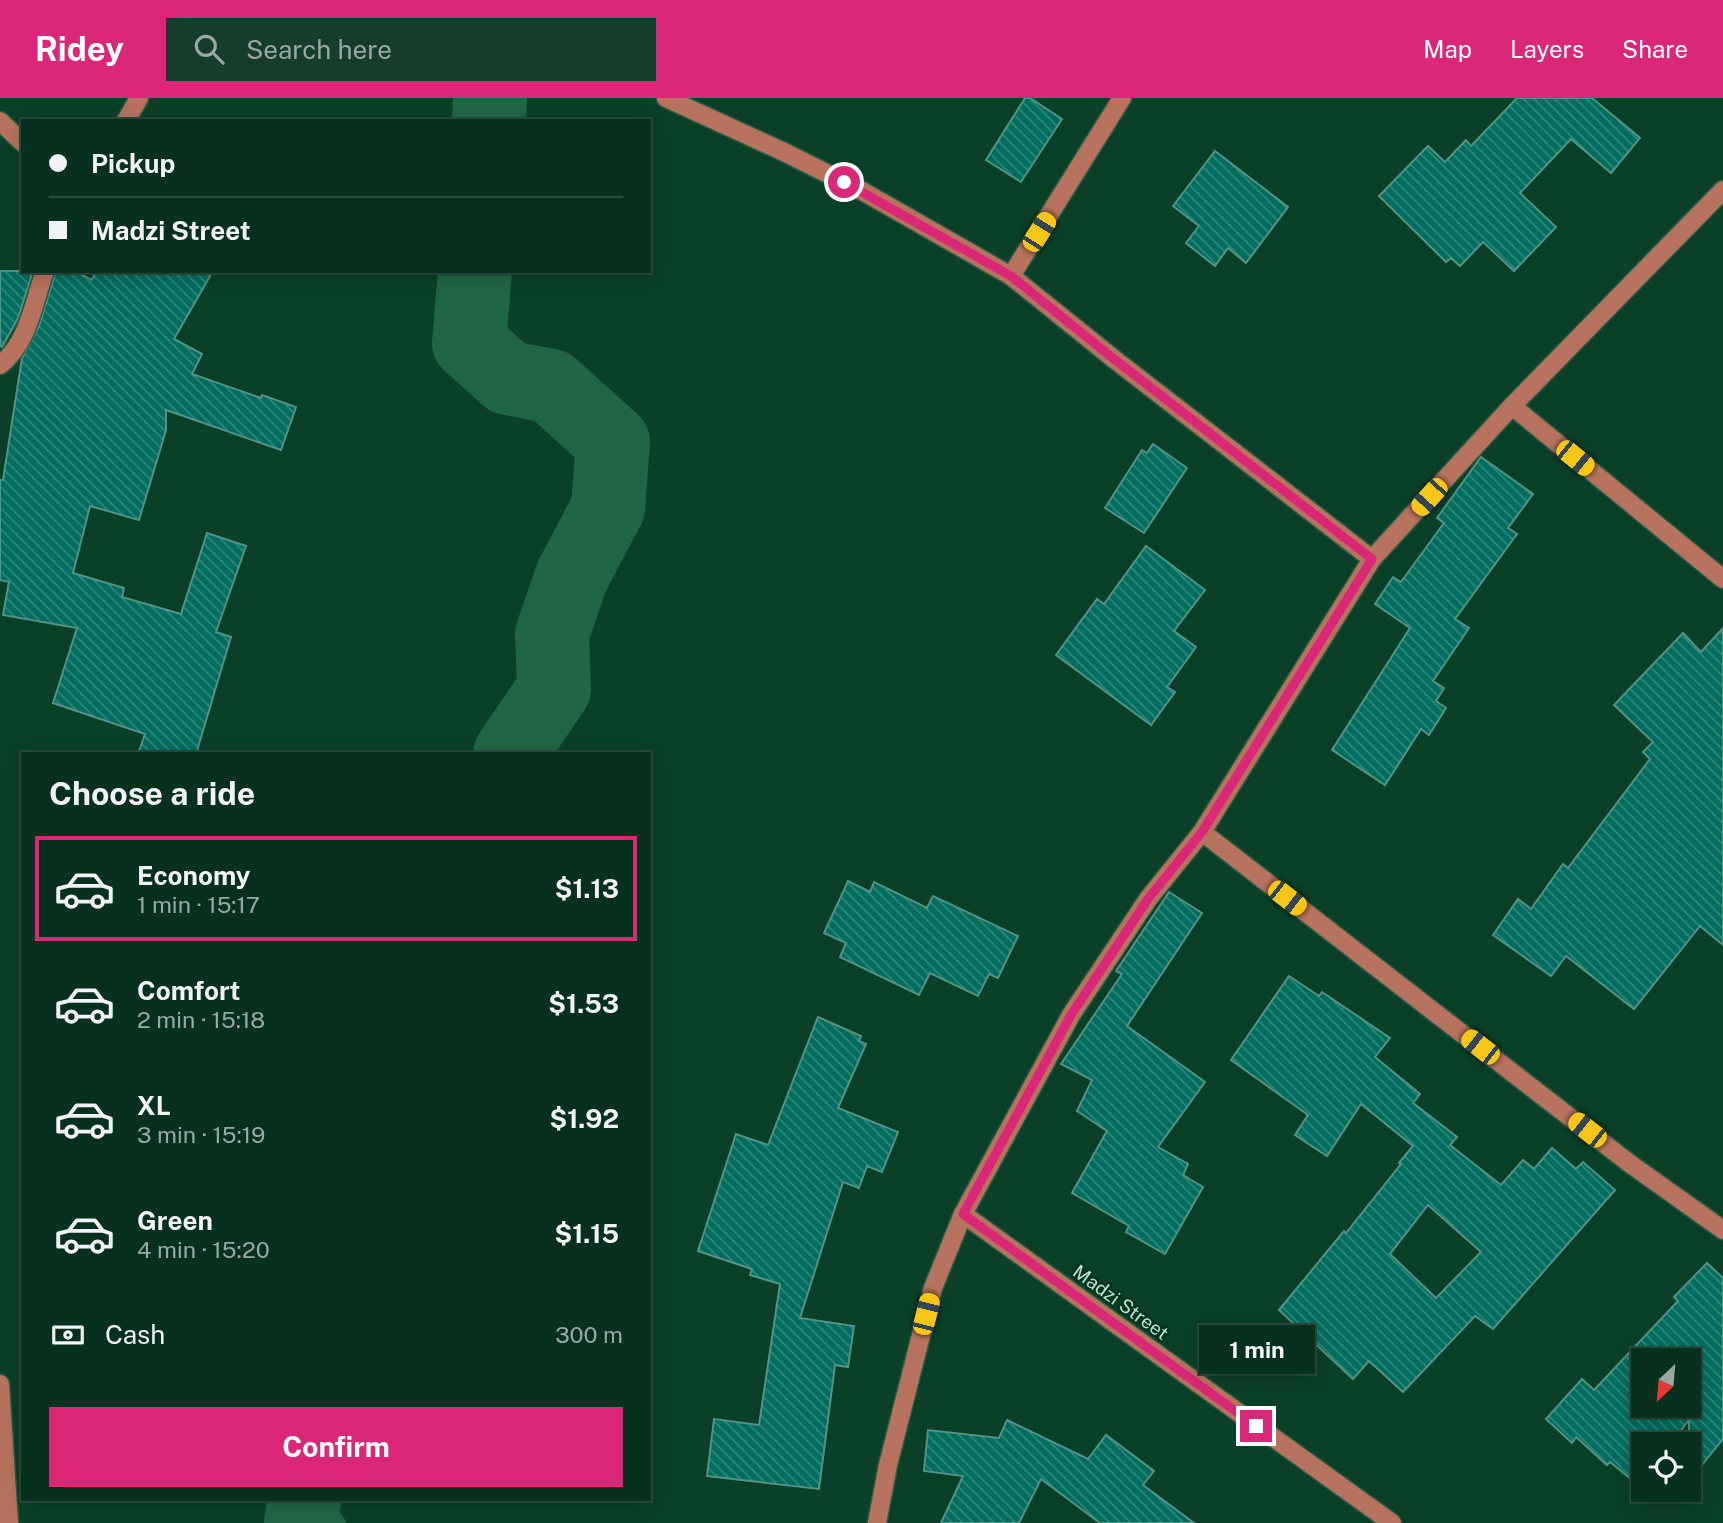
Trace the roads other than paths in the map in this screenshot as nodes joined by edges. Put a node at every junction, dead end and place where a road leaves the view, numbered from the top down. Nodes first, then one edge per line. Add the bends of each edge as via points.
1 (139, 98) edge
2 (666, 98) edge
3 (1122, 98) edge
4 (127, 119) edge
5 (0, 121) edge
6 (21, 141) edge
7 (1723, 190) edge
8 (44, 273) edge
9 (1011, 276) junction
10 (0, 365) edge
11 (1512, 406) junction
12 (1372, 559) junction
13 (1723, 579) edge
14 (1202, 832) junction
15 (963, 1214) junction
16 (1723, 1230) edge
17 (0, 1384) edge
18 (9, 1523) edge
19 (877, 1523) edge
20 (1392, 1523) edge

1 - 4 street
2 - 9 street via 864,192
3 - 9 street
5 - 6 street
7 - 11 street
8 - 10 street via 34,311 13,355
9 - 12 street
11 - 12 street
11 - 13 street
12 - 14 street
14 - 15 street via 1148,899 1071,1015
14 - 16 street via 1629,1163
15 - 19 street via 933,1288
15 - 20 street, Madzi Street
17 - 18 street

